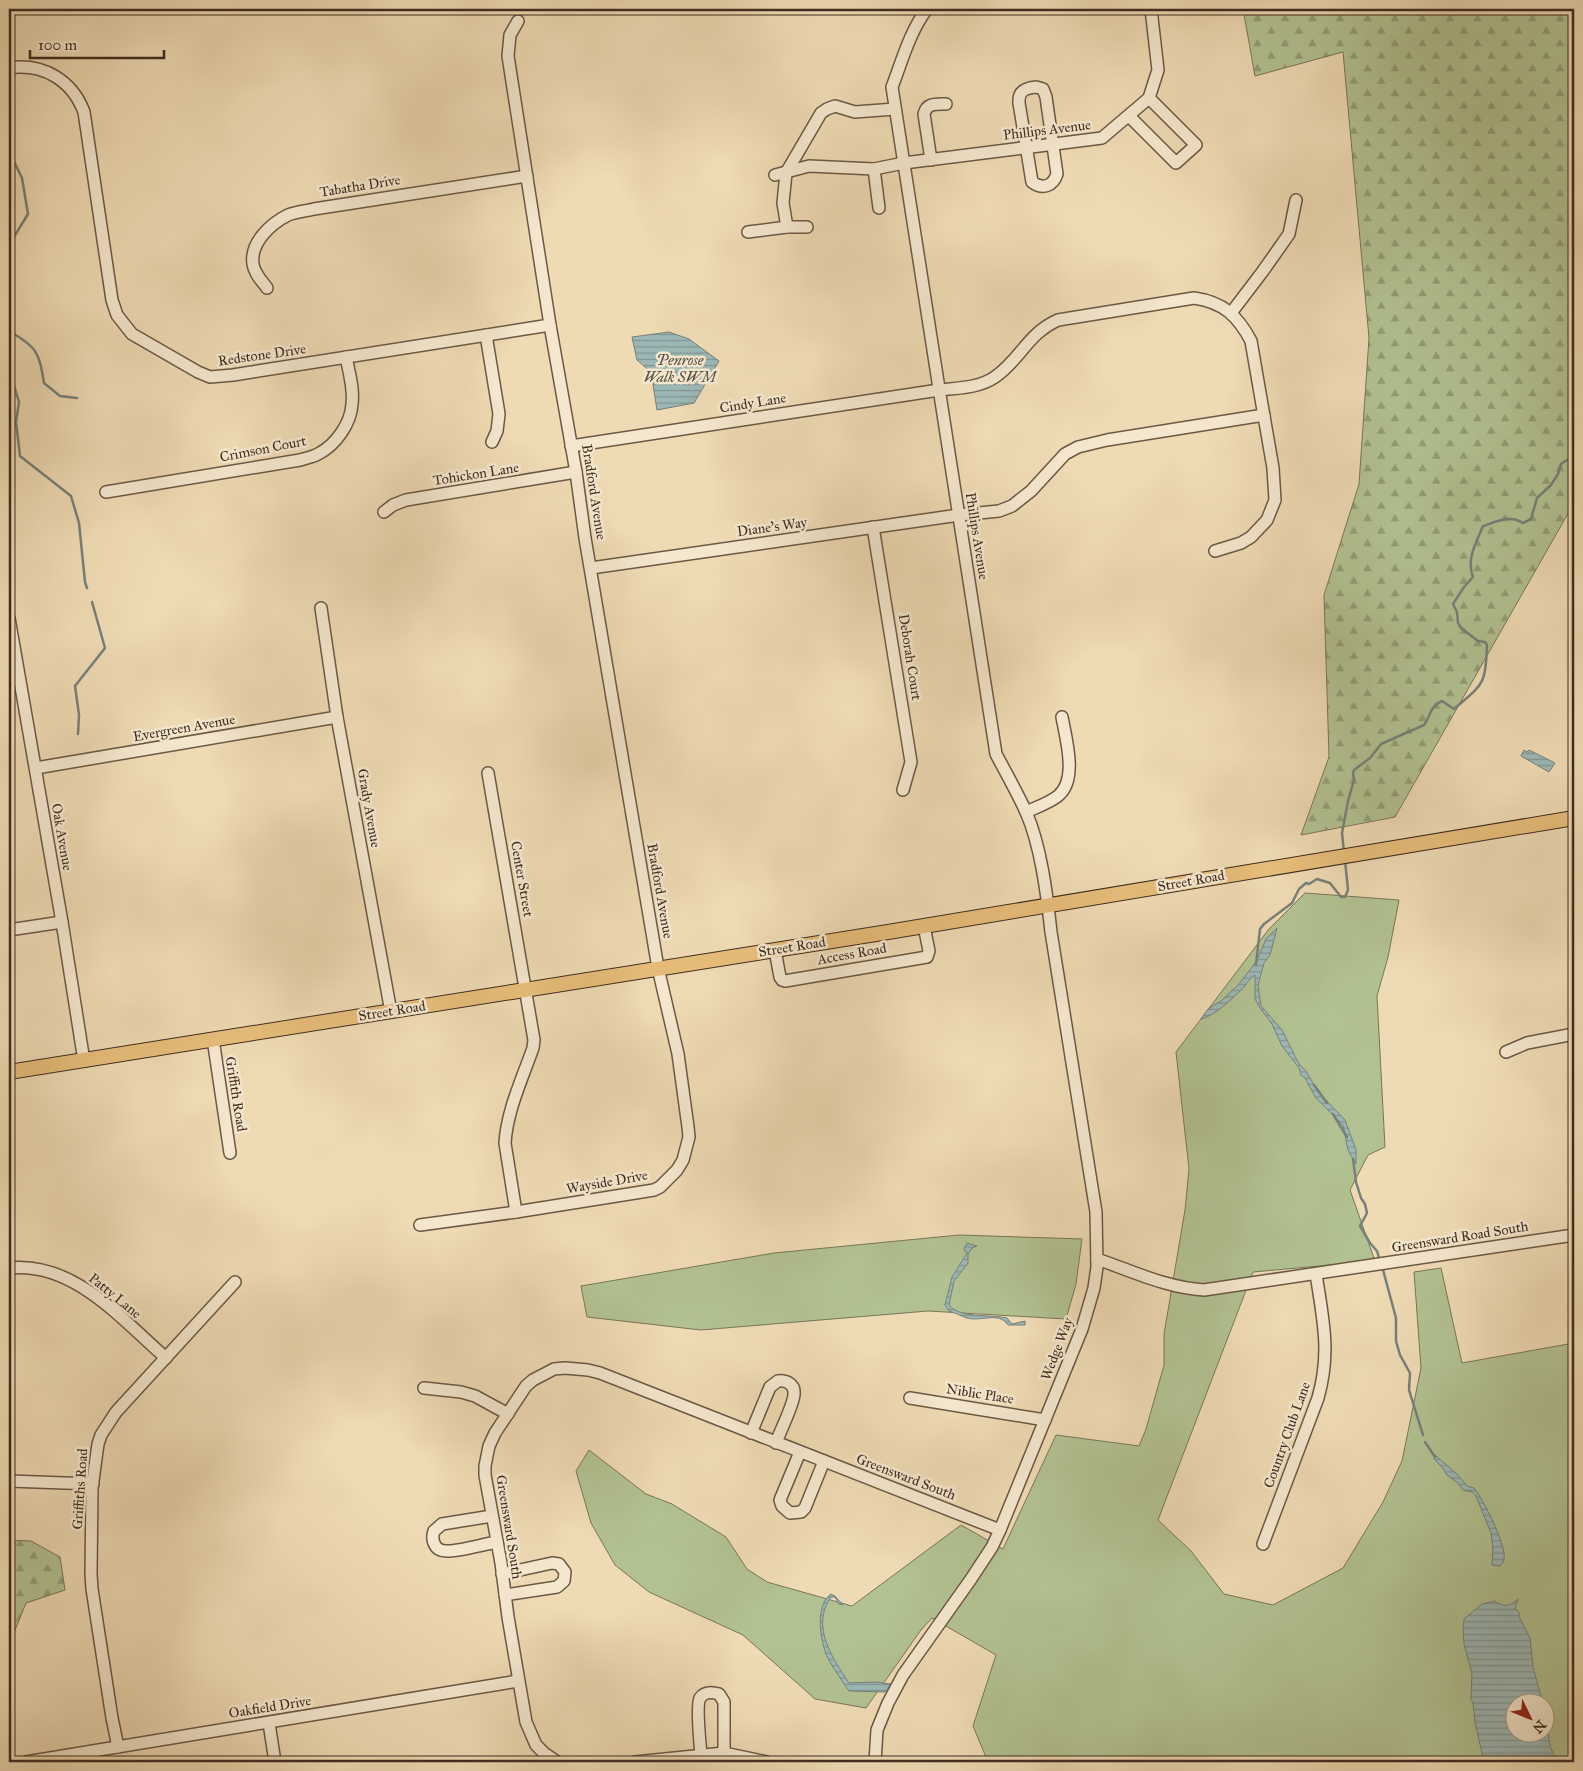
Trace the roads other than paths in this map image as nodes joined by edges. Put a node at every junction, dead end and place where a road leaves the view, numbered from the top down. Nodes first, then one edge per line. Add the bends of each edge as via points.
1 (927, 9) edge
2 (1151, 9) edge
3 (518, 21) dead end
4 (9, 68) edge
5 (1149, 98) junction
6 (946, 104) dead end
7 (895, 109) junction
8 (1129, 116) junction
9 (1052, 145) junction
10 (1026, 148) junction
11 (931, 160) junction
12 (904, 163) junction
13 (874, 169) junction
14 (780, 174) junction
15 (527, 176) junction
16 (1296, 200) dead end
17 (879, 208) dead end
18 (786, 227) junction
19 (807, 227) dead end
20 (748, 232) dead end
21 (267, 288) dead end
22 (1230, 313) junction
23 (550, 325) junction
24 (486, 335) junction
25 (346, 357) junction
26 (939, 390) junction
27 (1264, 415) junction
28 (492, 442) dead end
29 (571, 446) junction
30 (576, 472) junction
31 (106, 492) dead end
32 (384, 512) dead end
33 (958, 515) junction
34 (874, 527) junction
35 (1215, 551) dead end
36 (590, 568) junction
37 (321, 608) dead end
38 (9, 618) edge
39 (337, 717) junction
40 (1062, 717) dead end
41 (36, 768) junction
42 (488, 773) dead end
43 (903, 790) dead end
44 (1026, 812) junction
45 (1574, 818) edge
46 (1048, 905) junction
47 (62, 922) junction
48 (924, 926) junction
49 (9, 930) edge
50 (775, 950) junction
51 (658, 968) junction
52 (525, 990) junction
53 (391, 1012) junction
54 (1574, 1034) edge
55 (213, 1039) junction
56 (1506, 1052) dead end
57 (84, 1061) junction
58 (9, 1072) edge
59 (230, 1153) dead end
60 (516, 1212) junction
61 (420, 1225) dead end
62 (1574, 1235) edge
63 (1097, 1259) junction
64 (9, 1268) edge
65 (1316, 1274) junction
66 (235, 1282) dead end
67 (166, 1358) junction
68 (424, 1388) dead end
69 (910, 1398) dead end
70 (508, 1414) junction
71 (1045, 1420) junction
72 (751, 1433) junction
73 (776, 1442) junction
74 (800, 1452) junction
75 (824, 1461) junction
76 (9, 1481) edge
77 (93, 1484) junction
78 (492, 1516) junction
79 (1000, 1530) junction
80 (497, 1542) junction
81 (1263, 1544) dead end
82 (502, 1574) junction
83 (505, 1595) junction
84 (518, 1682) junction
85 (268, 1724) junction
86 (118, 1747) junction
87 (724, 1753) junction
88 (700, 1754) junction
89 (26, 1762) edge
90 (275, 1762) edge
91 (558, 1762) edge
92 (636, 1762) edge
93 (768, 1762) edge
94 (875, 1762) edge

1 - 7 street, Phillips Avenue via 912,36 892,87
2 - 5 street via 1158,70
3 - 15 street, Bradford Avenue via 510,35 508,56
4 - 25 street, Redstone Drive via 22,66 45,71 60,78 78,98 84,112 112,300 117,315 132,334 210,377
5 - 8 street, Phillips Avenue
5 - 8 street via 1196,145 1176,164
6 - 11 street via 930,104 925,108
7 - 12 street, Phillips Avenue
7 - 14 street via 855,112 836,106 827,109 820,113
8 - 9 street, Phillips Avenue via 1102,138
9 - 10 street, Phillips Avenue
9 - 10 street via 1058,174 1055,181 1043,187 1032,182
9 - 10 street via 1043,89 1027,88 1018,97
10 - 11 street, Phillips Avenue
11 - 12 street, Phillips Avenue
12 - 13 street
12 - 26 street, Phillips Avenue
13 - 14 street via 809,166
13 - 17 street
14 - 18 street
15 - 21 street, Tabatha Drive via 290,214 263,234 254,253 253,266
15 - 23 street, Bradford Avenue
16 - 22 street via 1289,234
18 - 19 street
18 - 20 street
22 - 26 street, Cindy Lane via 1208,300 1194,298 1058,320 1037,332 995,377 967,387
22 - 27 street, Cindy Lane via 1242,324 1251,341
23 - 24 street, Redstone Drive
23 - 29 street, Bradford Avenue
24 - 25 street, Redstone Drive
24 - 28 street via 500,414 498,431
25 - 31 street, Crimson Court via 352,395 350,415 337,438 319,454 300,460
26 - 29 street, Cindy Lane
26 - 33 street, Phillips Avenue
27 - 33 street, Diane's Way via 1078,447 1065,454 1031,491 1012,506 999,512
27 - 35 street, Cindy Lane via 1273,468 1271,511 1251,537
29 - 30 street, Bradford Avenue
30 - 32 street, Tohickon Lane via 406,500
30 - 36 street, Bradford Avenue
33 - 34 street, Diane's Way
33 - 44 street, Phillips Avenue via 996,754
34 - 36 street, Diane's Way
34 - 43 street, Deborah Court via 911,762
36 - 51 street, Bradford Avenue
37 - 39 street, Grady Avenue
38 - 41 street, Oak Avenue
39 - 41 street, Evergreen Avenue
39 - 53 street, Grady Avenue
40 - 44 street via 1068,754 1067,783 1060,795
41 - 47 street, Oak Avenue
42 - 52 street, Center Street
44 - 46 street, Phillips Avenue via 1035,837
45 - 46 main road, Street Road
46 - 48 main road, Street Road
46 - 63 street, Wedge Way via 1096,1212
47 - 49 street
47 - 57 street, Oak Avenue
48 - 50 main road, Street Road
48 - 50 street, Access Road via 927,956 785,981 780,977
50 - 51 main road, Street Road
51 - 52 main road, Street Road
51 - 60 street, Wayside Drive via 678,1054 688,1127 688,1142 677,1170 654,1190
52 - 53 main road, Street Road
52 - 60 street, Center Street via 533,1048 509,1118 505,1144
53 - 55 main road, Street Road
54 - 56 street via 1527,1043
55 - 57 main road, Street Road
55 - 59 street, Griffith Road
57 - 58 main road, Street Road
60 - 61 street, Wayside Drive
62 - 65 street, Greensward Road South
63 - 65 street, Greensward Road South via 1165,1283 1193,1289 1214,1289
63 - 71 street, Wedge Way via 1094,1288 1082,1330
64 - 67 street, Patty Lane via 40,1269 73,1281
65 - 81 street, Country Club Lane via 1324,1328 1326,1362 1323,1380
66 - 67 street, Griffiths Road
67 - 77 street, Griffiths Road via 116,1412 101,1435
68 - 70 street via 475,1396
69 - 71 street, Niblic Place
70 - 72 street, Greensward South via 533,1380 554,1369 576,1368 600,1373
70 - 78 street, Greensward South via 495,1433 487,1455 485,1475
71 - 79 street, Wedge Way
72 - 73 street, Greensward South
72 - 73 street via 770,1387 778,1381 788,1382 794,1395
73 - 74 street
74 - 75 street, Greensward South
74 - 75 street via 780,1500 790,1513 796,1514 805,1508
75 - 79 street, Greensward South
76 - 77 street
77 - 86 street, Griffiths Road via 92,1589
78 - 80 street, Greensward South
78 - 80 street via 442,1524 434,1531 433,1541 436,1547 446,1552
79 - 94 street, Wedge Way via 982,1563 894,1690 878,1724
80 - 82 street, Greensward South
82 - 83 street, Greensward South
82 - 83 street via 554,1563 565,1572 564,1581 557,1588
83 - 84 street, Greensward South
84 - 85 street, Oakfield Drive
84 - 91 street, Greensward South via 531,1736 544,1753
85 - 86 street, Oakfield Drive
85 - 90 street
86 - 89 street, Oakfield Drive
87 - 88 street
87 - 88 street via 724,1702 718,1694 708,1692 698,1703
87 - 93 street
88 - 92 street

